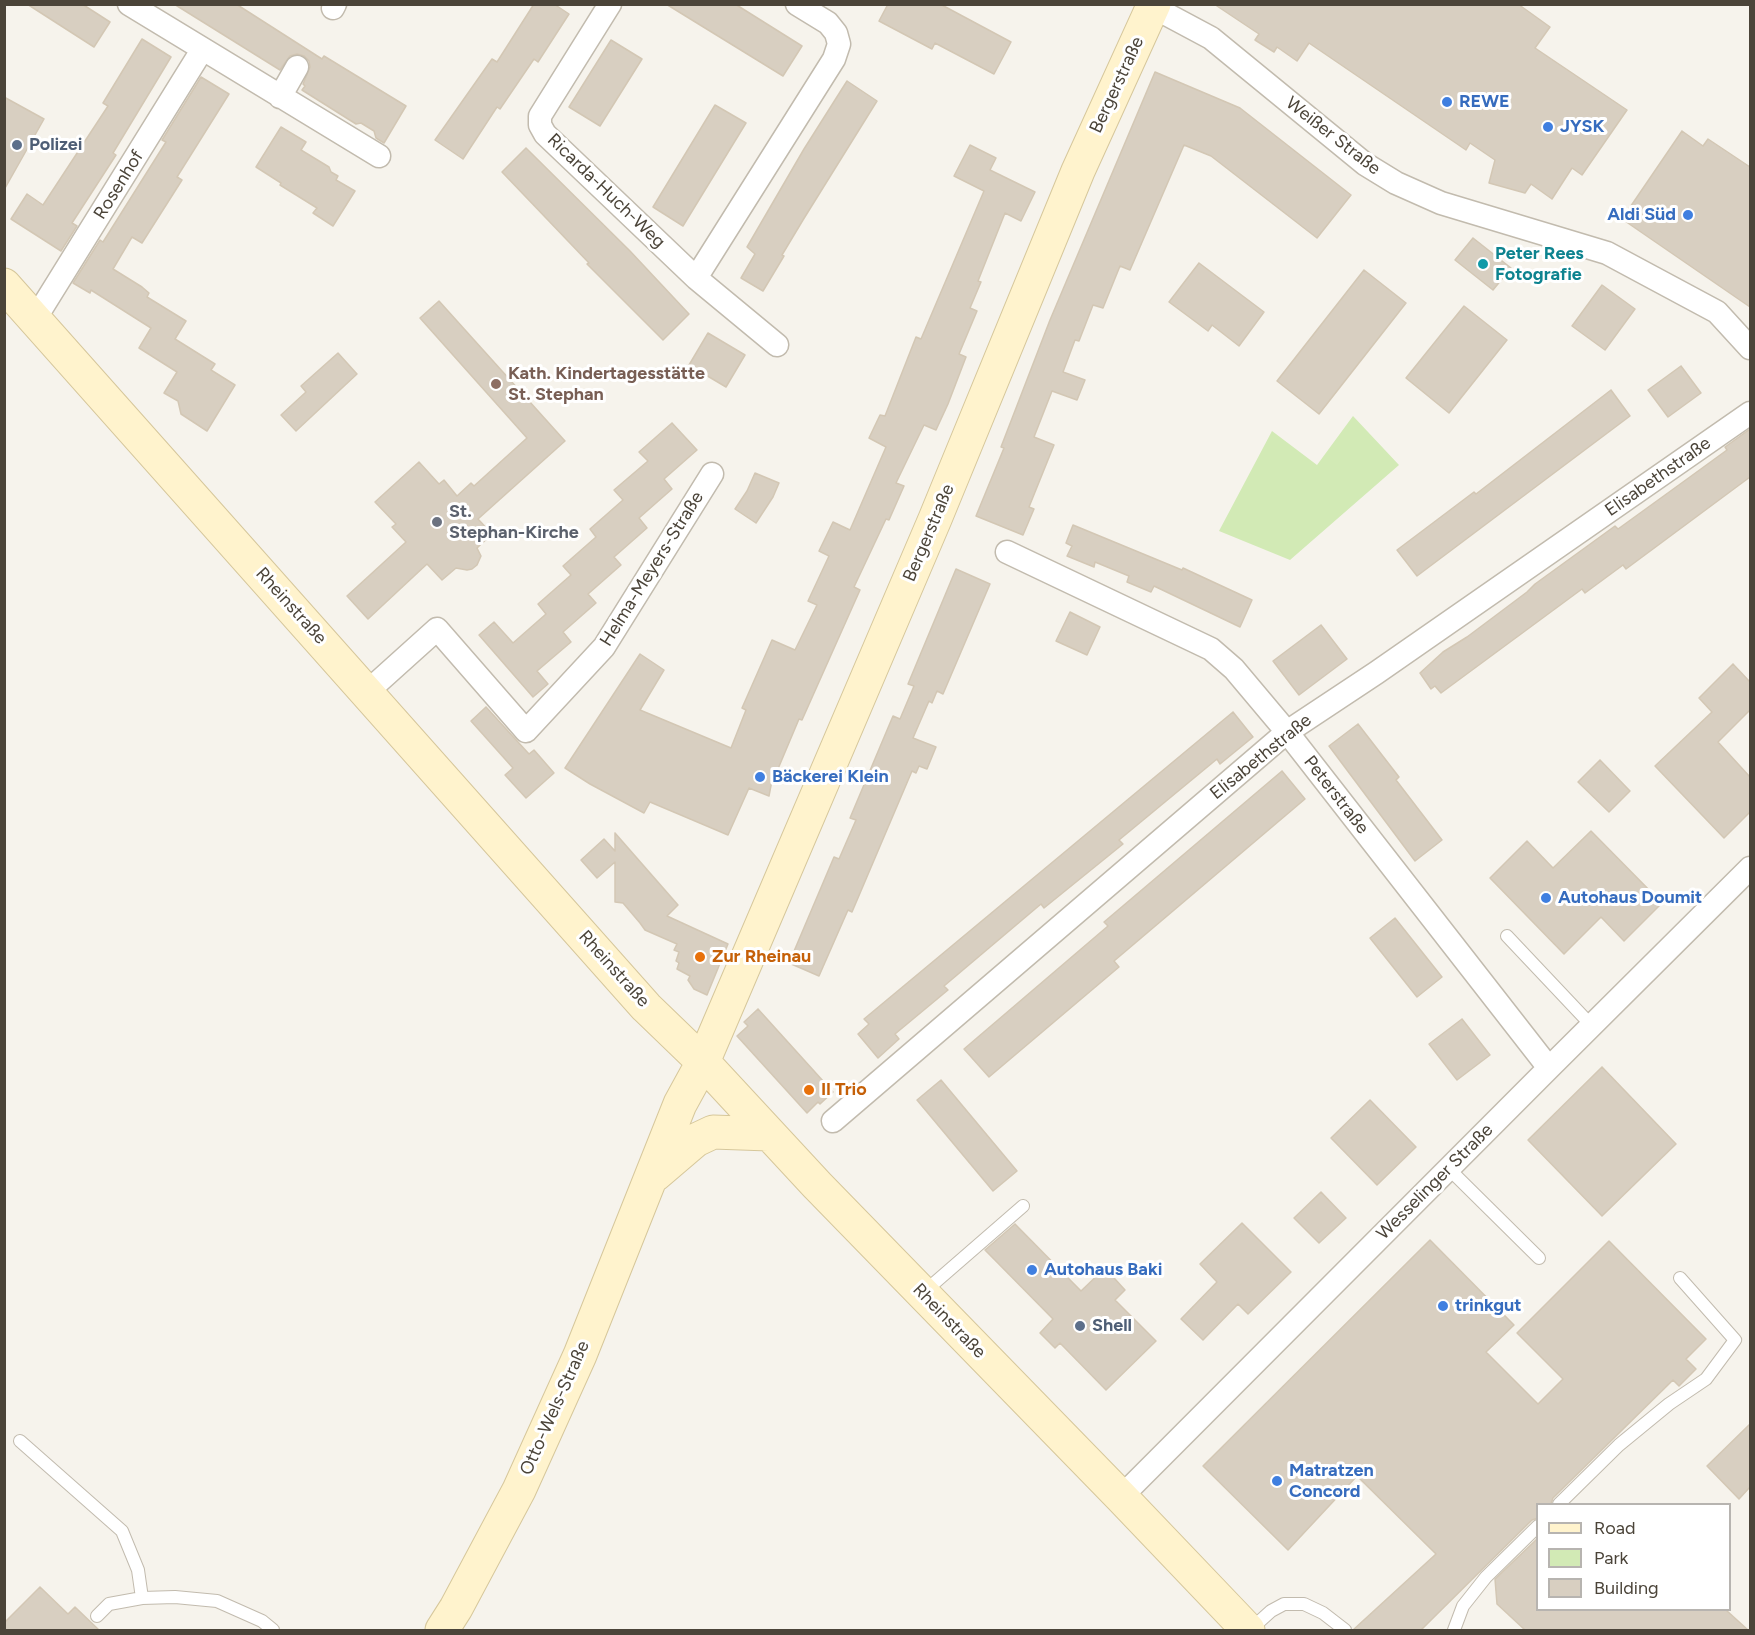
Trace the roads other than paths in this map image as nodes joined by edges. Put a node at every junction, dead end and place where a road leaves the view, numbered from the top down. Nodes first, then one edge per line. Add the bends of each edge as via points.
1 (610, 4) edge
2 (797, 4) edge
3 (1153, 6) edge
4 (134, 8) edge
5 (202, 50) junction
6 (297, 67) dead end
7 (280, 97) junction
8 (378, 156) dead end
9 (696, 278) junction
10 (4, 285) edge
11 (35, 319) junction
12 (777, 345) dead end
13 (1750, 348) edge
14 (1750, 413) edge
15 (712, 474) dead end
16 (1007, 552) dead end
17 (367, 692) junction
18 (1287, 732) junction
19 (1750, 868) edge
20 (1507, 936) dead end
21 (1592, 1026) junction
22 (703, 1062) junction
23 (1549, 1068) junction
24 (833, 1121) dead end
25 (769, 1134) junction
26 (1448, 1168) junction
27 (651, 1178) junction
28 (1023, 1206) dead end
29 (1539, 1258) dead end
30 (1680, 1278) dead end
31 (923, 1293) junction
32 (20, 1441) dead end
33 (1121, 1497) junction
34 (1560, 1503) edge
35 (1536, 1528) edge
36 (142, 1598) junction
37 (97, 1616) dead end
38 (273, 1630) edge
39 (442, 1630) edge
40 (1249, 1630) edge
41 (1345, 1630) edge
42 (1454, 1630) edge

1 - 9 street, Ricarda-Huch-Weg via 540,116 540,124 545,134
2 - 9 street via 828,23 836,33 839,44 834,59
3 - 13 street, Weißer Straße via 1211,38 1365,164 1401,186 1441,203 1607,253 1717,312
3 - 22 street, Bergerstraße via 1078,171
4 - 5 street
5 - 7 street
5 - 11 street, Rosenhof
6 - 7 street
7 - 8 street
9 - 12 street, Ricarda-Huch-Weg
10 - 11 street, Rheinstraße
11 - 17 street, Rheinstraße
14 - 18 street, Elisabethstraße
15 - 17 street, Helma-Meyers-Straße via 604,647 526,731 436,629
16 - 18 street, Peterstraße via 1210,649 1234,669
17 - 22 street, Rheinstraße via 646,1006
18 - 23 street, Peterstraße
18 - 24 street, Elisabethstraße
19 - 21 street, Wesselinger Straße
20 - 21 lane
21 - 23 street, Wesselinger Straße
22 - 25 street, Rheinstraße
22 - 27 street, Otto-Wels-Straße via 680,1104
23 - 26 street, Wesselinger Straße
25 - 27 street, Otto-Wels-Straße via 713,1132 696,1140
25 - 31 street, Rheinstraße
26 - 29 lane
26 - 33 street, Wesselinger Straße
27 - 39 street, Otto-Wels-Straße via 580,1355 519,1490
28 - 31 lane
30 - 34 lane via 1735,1340 1706,1379 1619,1445
31 - 33 street, Rheinstraße
32 - 36 lane via 122,1531 138,1570
33 - 40 street, Rheinstraße
35 - 42 lane via 1486,1577 1463,1606
36 - 37 lane via 109,1604
36 - 38 lane via 217,1601
40 - 41 lane via 1284,1604 1304,1604

